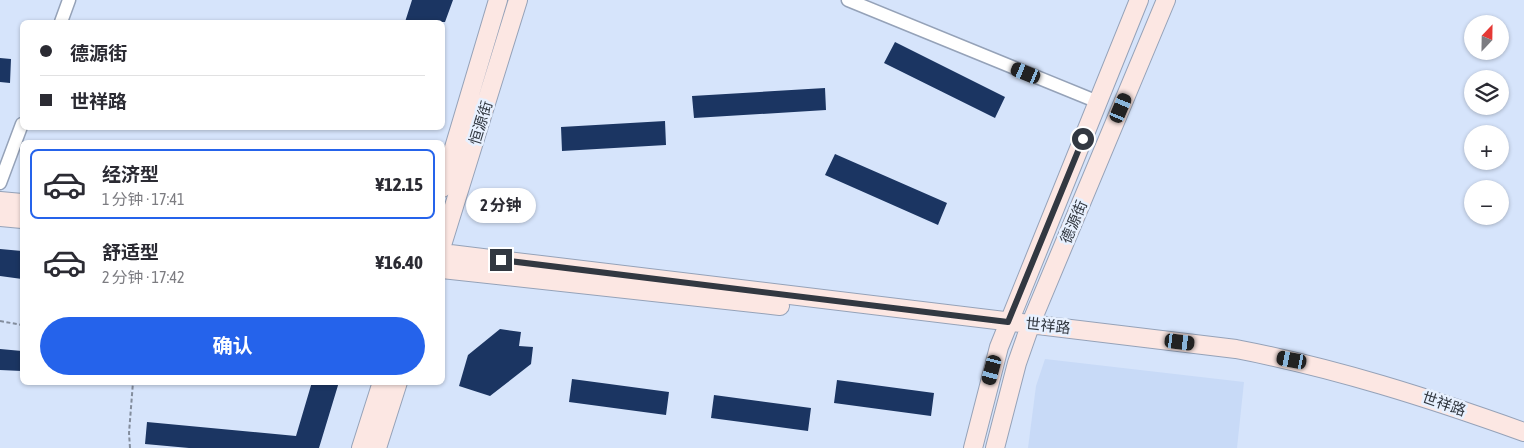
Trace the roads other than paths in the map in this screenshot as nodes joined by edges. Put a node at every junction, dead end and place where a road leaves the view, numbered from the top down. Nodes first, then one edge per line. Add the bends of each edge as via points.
1 (69, 0) edge
2 (498, 0) edge
3 (518, 0) edge
4 (848, 0) edge
5 (1139, 0) edge
6 (1166, 0) edge
7 (62, 20) edge
8 (1098, 102) junction
9 (20, 129) edge
10 (445, 178) edge
11 (0, 183) edge
12 (0, 201) edge
13 (20, 204) edge
14 (0, 217) edge
15 (20, 219) edge
16 (445, 236) edge
17 (445, 253) edge
18 (445, 268) edge
19 (1007, 327) junction
20 (1029, 329) junction
21 (381, 385) edge
22 (397, 385) edge
23 (1524, 432) edge
24 (361, 448) edge
25 (378, 448) edge
26 (973, 448) edge
27 (996, 448) edge

1 - 7 street
2 - 10 street, 恒源街
3 - 16 street, 恒源街
4 - 8 street
5 - 8 street, 德源街
6 - 20 street, 德源街
8 - 19 street, 德源街
9 - 11 street
12 - 13 street
14 - 15 street
17 - 19 street, 世祥路
18 - 19 street, 世祥路
19 - 20 street, 世祥路
19 - 26 street, 德源街 via 992,370
20 - 23 street, 世祥路 via 1236,349 1292,360 1428,398
20 - 27 street, 德源街
21 - 24 street
22 - 25 street

